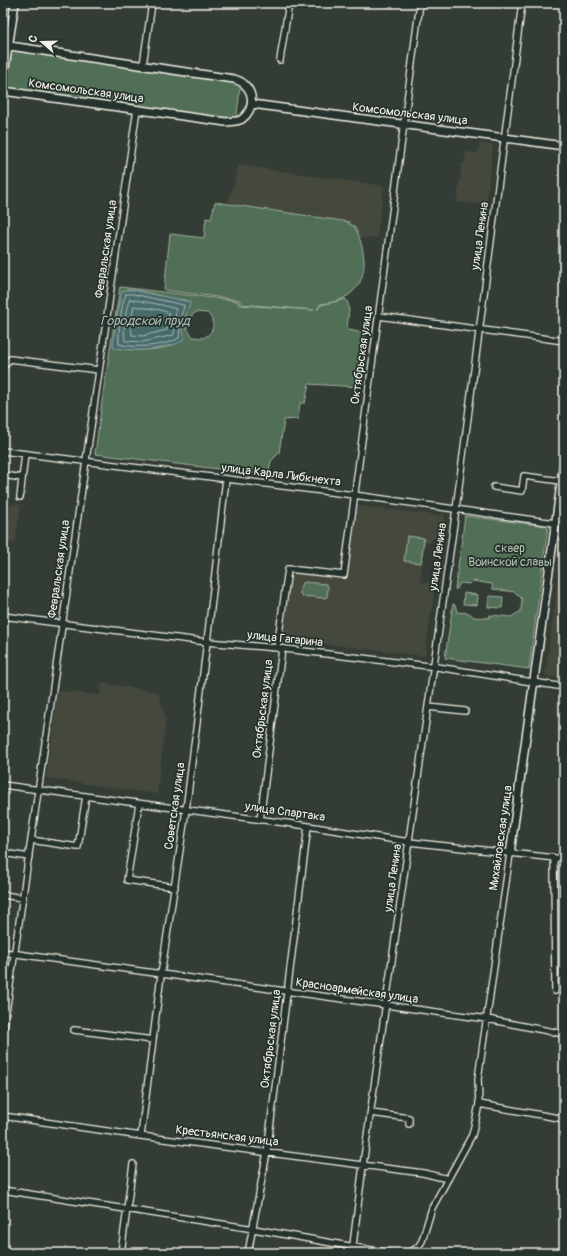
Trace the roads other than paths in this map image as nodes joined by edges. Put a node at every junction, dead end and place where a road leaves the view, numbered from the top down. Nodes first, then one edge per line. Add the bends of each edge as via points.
1 (15, 3) edge
2 (152, 3) edge
3 (289, 3) edge
4 (420, 3) edge
5 (522, 3) edge
6 (6, 45) edge
7 (280, 60) dead end
8 (143, 66) junction
9 (3, 80) edge
10 (3, 91) edge
11 (252, 104) junction
12 (137, 109) junction
13 (404, 125) junction
14 (504, 138) junction
15 (564, 146) edge
16 (378, 316) junction
17 (479, 330) junction
18 (564, 341) edge
19 (3, 367) edge
20 (99, 370) junction
21 (3, 452) edge
22 (26, 454) junction
23 (86, 462) junction
24 (564, 462) edge
25 (3, 475) edge
26 (22, 478) junction
27 (226, 479) junction
28 (561, 481) junction
29 (494, 487) dead end
30 (354, 495) junction
31 (20, 497) dead end
32 (561, 507) edge
33 (456, 509) junction
34 (556, 523) junction
35 (3, 616) edge
36 (62, 624) junction
37 (207, 642) junction
38 (280, 649) junction
39 (434, 667) junction
40 (534, 682) junction
41 (564, 687) edge
42 (428, 707) junction
43 (465, 711) dead end
44 (3, 785) edge
45 (38, 790) junction
46 (86, 796) junction
47 (139, 804) junction
48 (186, 810) junction
49 (260, 820) junction
50 (308, 826) junction
51 (31, 840) junction
52 (409, 842) junction
53 (3, 852) edge
54 (510, 854) junction
55 (29, 857) junction
56 (554, 858) junction
57 (564, 859) edge
58 (175, 887) junction
59 (3, 895) edge
60 (23, 898) junction
61 (3, 952) edge
62 (15, 954) junction
63 (162, 975) junction
64 (555, 991) dead end
65 (288, 992) junction
66 (386, 1006) junction
67 (487, 1019) junction
68 (74, 1030) dead end
69 (3, 1033) edge
70 (564, 1034) edge
71 (153, 1040) junction
72 (479, 1104) junction
73 (371, 1113) junction
74 (3, 1116) edge
75 (564, 1120) edge
76 (409, 1124) dead end
77 (140, 1136) junction
78 (267, 1152) junction
79 (133, 1164) dead end
80 (363, 1165) junction
81 (448, 1178) junction
82 (3, 1190) edge
83 (127, 1208) junction
84 (254, 1229) junction
85 (353, 1250) edge
86 (121, 1253) edge
87 (248, 1253) edge
88 (388, 1253) edge
89 (409, 1253) edge

1 - 6 main road
2 - 8 street
3 - 7 street
4 - 13 street, Октябрьская улица
5 - 14 street, улица Ленина
6 - 8 main road
6 - 9 main road
8 - 11 main road via 234,79 246,86
10 - 12 main road, Комсомольская улица
11 - 12 main road, Комсомольская улица via 242,120 226,122
11 - 13 main road, Комсомольская улица
12 - 20 street, Февральская улица
13 - 14 main road, Комсомольская улица
13 - 16 street, Октябрьская улица
14 - 15 main road, Комсомольская улица
14 - 17 street, улица Ленина
16 - 17 street
16 - 30 street, Октябрьская улица
17 - 18 street
17 - 33 street, улица Ленина
19 - 20 street via 10,358
20 - 23 street, Февральская улица
21 - 22 street, улица Карла Либкнехта
22 - 23 street, улица Карла Либкнехта
22 - 26 street
23 - 27 street, улица Карла Либкнехта
23 - 36 street, Февральская улица
24 - 28 main road, Михайловская улица
25 - 26 street
26 - 31 street
27 - 30 street, улица Карла Либкнехта
27 - 37 street, Советская улица
28 - 29 street via 524,476 522,491
28 - 32 main road, Михайловская улица
30 - 33 street, улица Карла Либкнехта
30 - 38 street, Октябрьская улица via 344,575 288,569
32 - 34 main road, Михайловская улица
33 - 34 street, улица Карла Либкнехта
33 - 39 street, улица Ленина
34 - 40 main road, Михайловская улица
35 - 36 street, улица Гагарина
36 - 37 street, улица Гагарина
36 - 45 street, Февральская улица
37 - 38 street, улица Гагарина
37 - 48 street, Советская улица
38 - 39 street, улица Гагарина
38 - 49 street, Октябрьская улица
39 - 40 street, улица Гагарина
39 - 42 street, улица Ленина
40 - 41 street, улица Гагарина
40 - 54 main road, Михайловская улица
42 - 43 street
42 - 52 street, улица Ленина
44 - 45 street, улица Спартака
45 - 46 street, улица Спартака
45 - 51 street, Февральская улица
46 - 47 street, улица Спартака
46 - 51 street via 78,847
47 - 48 street, улица Спартака
47 - 58 street via 127,880
48 - 49 street, улица Спартака
48 - 58 street, Советская улица
49 - 50 street, улица Спартака
50 - 52 street, улица Спартака
50 - 65 street, Октябрьская улица
51 - 55 street, Февральская улица
52 - 54 street, улица Спартака
52 - 66 street, улица Ленина
53 - 55 street
54 - 56 street, улица Спартака
54 - 67 street, Михайловская улица
55 - 60 street, Февральская улица
56 - 57 street, улица Спартака
56 - 64 street
58 - 63 street, Советская улица
59 - 60 street
60 - 62 street, Февральская улица
61 - 62 street, Красноармейская улица
62 - 63 street, Красноармейская улица
62 - 69 street, Февральская улица
63 - 65 street, Красноармейская улица
63 - 71 street, Советская улица
65 - 66 street, Красноармейская улица
65 - 78 street, Октябрьская улица
66 - 67 street, Красноармейская улица
66 - 73 street, улица Ленина
67 - 70 street, Красноармейская улица
67 - 72 street, Михайловская улица via 478,1079
68 - 71 street
71 - 77 street, Советская улица
72 - 75 street
72 - 81 street, Михайловская улица via 472,1135
73 - 76 street via 409,1118
73 - 80 street, улица Ленина
74 - 77 street, Крестьянская улица
77 - 78 street, Крестьянская улица
78 - 80 street, Крестьянская улица
78 - 84 street, Октябрьская улица
79 - 83 street
80 - 81 street, Крестьянская улица
80 - 85 street, улица Ленина
81 - 89 street, Михайловская улица via 432,1208 422,1241
82 - 83 street
83 - 84 street
83 - 86 street
84 - 85 street
84 - 87 street, Октябрьская улица
85 - 88 street

